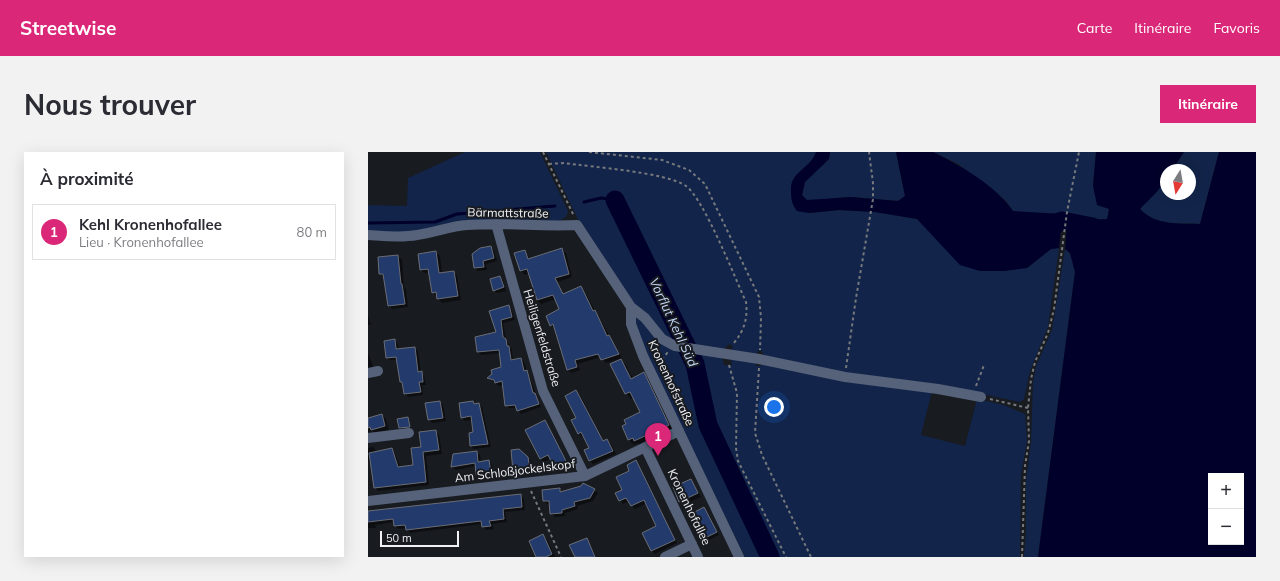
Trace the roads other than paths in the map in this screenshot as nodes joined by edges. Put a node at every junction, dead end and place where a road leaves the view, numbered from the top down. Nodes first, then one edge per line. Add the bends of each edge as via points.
1 (496, 224) junction
2 (368, 235) edge
3 (632, 307) junction
4 (977, 396) road end
5 (680, 432) junction
6 (409, 433) dead end
7 (368, 438) edge
8 (645, 447) junction
9 (585, 476) junction
10 (368, 500) edge
11 (692, 544) junction
12 (665, 557) edge
13 (698, 557) edge
14 (739, 557) edge

1 - 2 street, Bärmattstraße via 463,225 416,236
1 - 3 street, Bärmattstraße via 577,225
1 - 9 street, Heiligenfeldstraße via 543,391
3 - 4 street via 662,339 678,347 845,377
3 - 5 street, Kronenhofstraße via 631,324
5 - 8 street, Am Schloßjockelskopf
5 - 14 street, Kronenhofstraße
6 - 7 street
8 - 9 street, Am Schloßjockelskopf
8 - 11 street, Kronenhofallee
9 - 10 street, Am Schloßjockelskopf
11 - 12 street
11 - 13 street, Kronenhofallee

